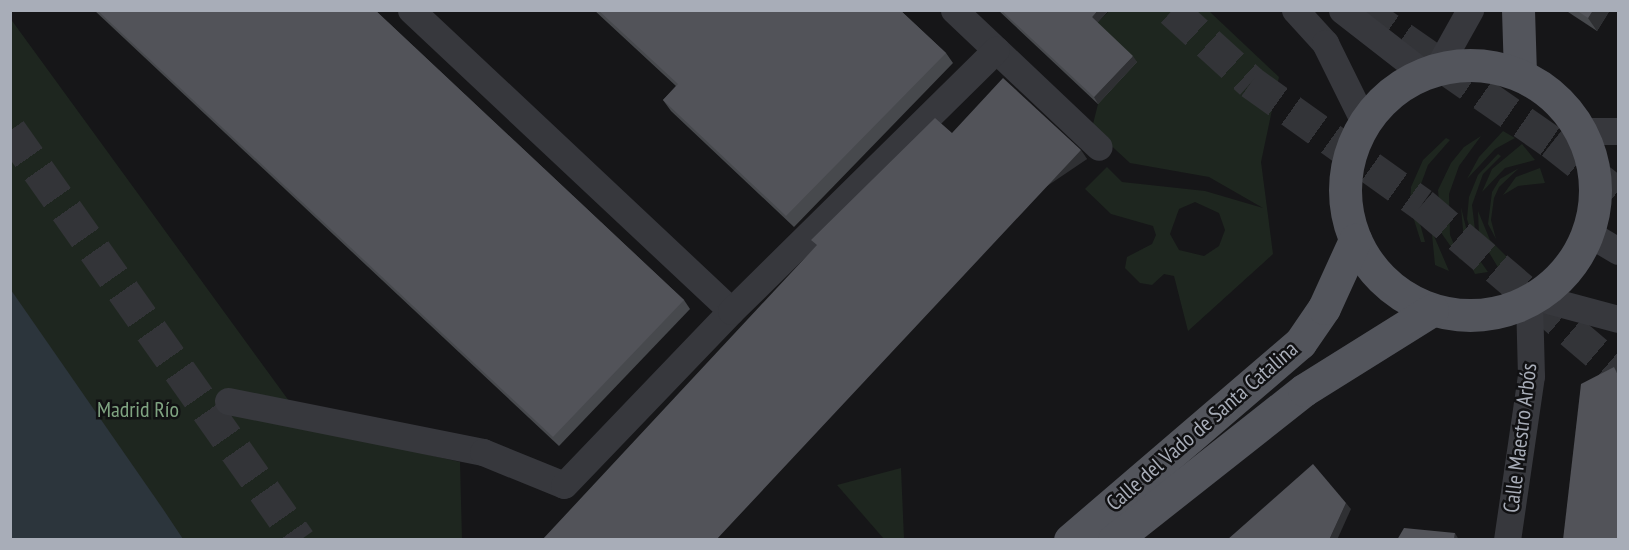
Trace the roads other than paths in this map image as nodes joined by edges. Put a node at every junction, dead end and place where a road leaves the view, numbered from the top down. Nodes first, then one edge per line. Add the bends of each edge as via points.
1 (411, 10) edge
2 (954, 10) edge
3 (1295, 10) edge
4 (1342, 10) edge
5 (1470, 10) edge
6 (1518, 10) edge
7 (996, 50) junction
8 (1430, 71) junction
9 (1520, 74) junction
10 (1364, 122) junction
11 (1581, 131) junction
12 (1618, 131) edge
13 (1099, 147) dead end
14 (1588, 233) junction
15 (1355, 240) junction
16 (1618, 251) edge
17 (1533, 299) junction
18 (1432, 310) junction
19 (731, 312) junction
20 (1618, 319) edge
21 (228, 401) dead end
22 (1070, 540) edge
23 (1114, 540) edge
24 (1507, 540) edge

1 - 19 street
2 - 7 street
3 - 10 street via 1325,43
4 - 8 street
5 - 8 street
6 - 9 main road
7 - 13 street
7 - 19 street
8 - 9 main road via 1479,65
8 - 10 main road via 1400,85
9 - 11 main road via 1546,91
10 - 15 main road via 1346,165 1345,211
11 - 12 street
11 - 14 main road via 1595,181
14 - 16 street
14 - 17 main road via 1568,270
15 - 18 main road via 1368,264 1386,284
15 - 22 main road, Calle del Vado de Santa Catalina via 1324,308 1300,343
17 - 18 main road via 1478,316
17 - 20 street
17 - 24 street, Calle Maestro Arbós via 1531,376
18 - 23 main road, Calle del Vado de Santa Catalina via 1304,390
19 - 21 street via 564,485 483,452

